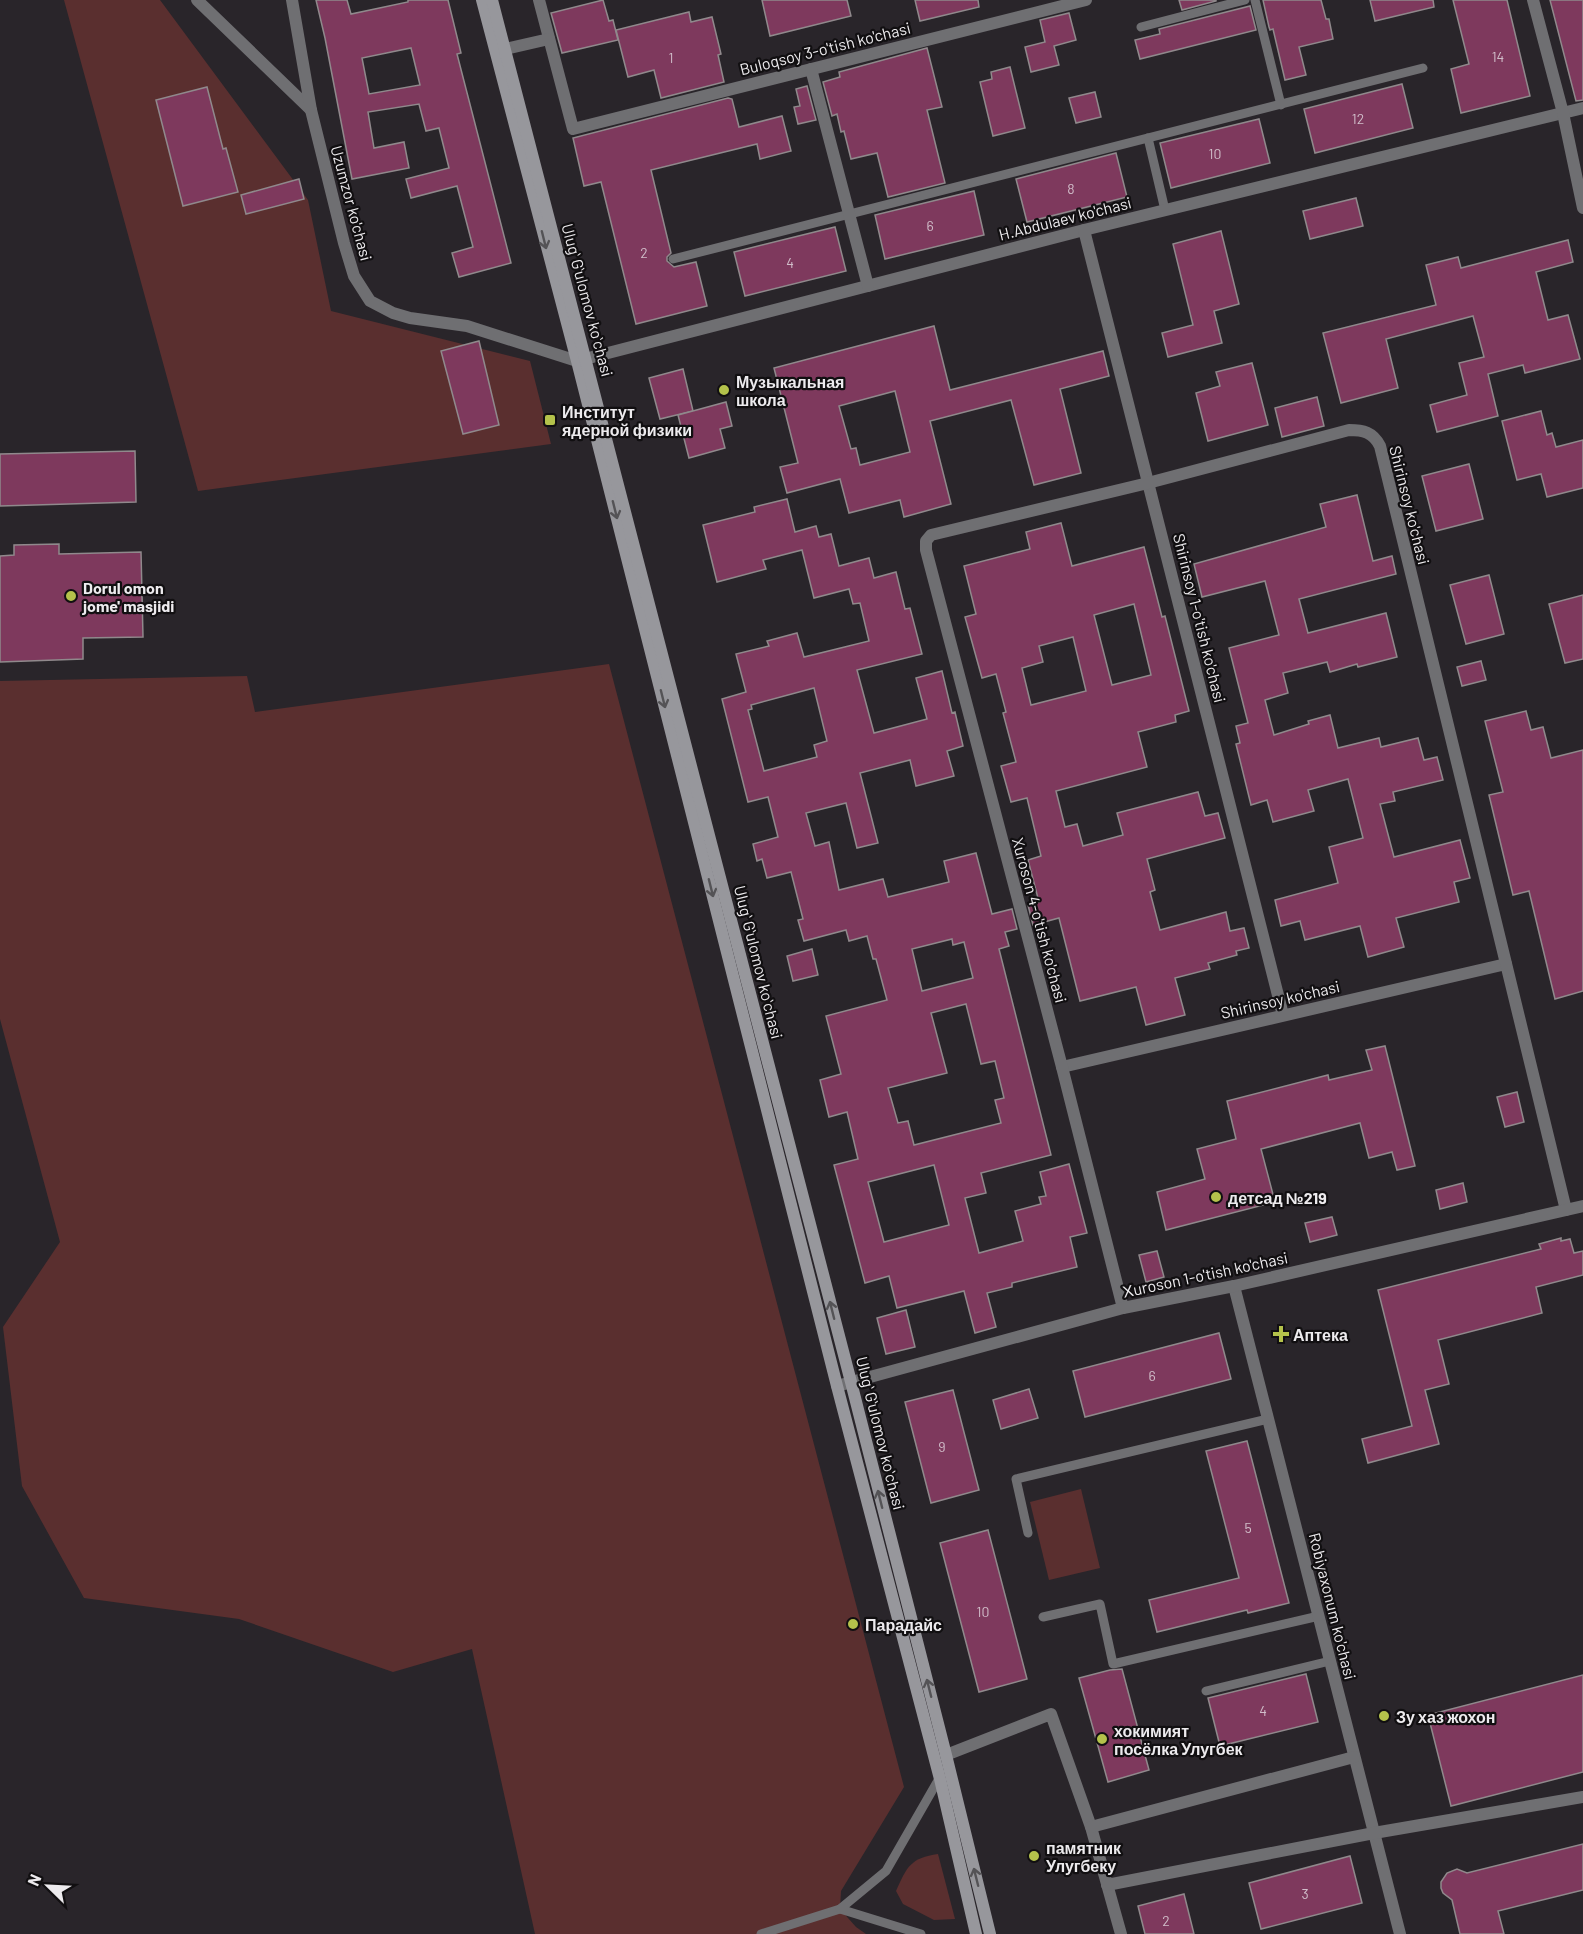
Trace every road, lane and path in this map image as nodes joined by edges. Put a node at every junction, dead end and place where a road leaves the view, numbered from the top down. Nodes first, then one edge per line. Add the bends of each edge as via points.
1 (197, 0) edge
2 (292, 0) edge
3 (482, 0) edge
4 (492, 0) edge
5 (539, 0) edge
6 (1086, 0) edge
7 (1245, 0) edge
8 (1255, 0) edge
9 (1533, 0) edge
10 (1141, 27) dead end
11 (549, 39) junction
12 (500, 50) junction
13 (811, 69) junction
14 (1423, 69) dead end
15 (1281, 105) junction
16 (1583, 108) edge
17 (311, 110) junction
18 (1563, 113) junction
19 (1148, 138) junction
20 (1583, 208) edge
21 (1165, 210) junction
22 (850, 214) junction
23 (1084, 230) junction
24 (673, 259) dead end
25 (868, 286) junction
26 (582, 360) junction
27 (1148, 483) junction
28 (926, 540) joint
29 (1506, 964) junction
30 (1283, 1015) junction
31 (1062, 1067) junction
32 (1583, 1206) edge
33 (1566, 1210) junction
34 (1234, 1286) junction
35 (1123, 1308) junction
36 (850, 1382) junction
37 (837, 1386) junction
38 (1268, 1419) junction
39 (1028, 1533) dead end
40 (1319, 1616) junction
41 (1043, 1617) dead end
42 (1330, 1661) junction
43 (1206, 1691) dead end
44 (946, 1755) junction
45 (1354, 1757) junction
46 (940, 1779) junction
47 (1583, 1797) edge
48 (1091, 1827) junction
49 (1374, 1833) junction
50 (1107, 1885) junction
51 (840, 1909) junction
52 (762, 1934) edge
53 (921, 1934) edge
54 (976, 1934) edge
55 (990, 1934) edge
56 (1121, 1934) edge
57 (1400, 1934) edge

1 - 17 street
2 - 17 street, Uzumzor ko'chasi
3 - 12 main road, Ulugʻ Gʻulomov koʻchasi
4 - 12 main road, Ulugʻ Gʻulomov koʻchasi
5 - 11 street
6 - 13 street, Buloqsoy 3-o'tish ko'chasi
7 - 10 lane
8 - 15 lane
9 - 18 street
11 - 12 street
11 - 13 street, Buloqsoy 3-o'tish ko'chasi via 573,129
12 - 26 main road, Ulugʻ Gʻulomov koʻchasi
13 - 22 street
14 - 15 lane
15 - 19 lane
16 - 18 street, H.Abdulaev ko'chasi
17 - 26 street, Uzumzor ko'chasi via 354,276 370,301 410,318 467,326
18 - 20 street
18 - 21 street, H.Abdulaev ko'chasi
19 - 21 lane
19 - 22 lane
21 - 23 street, H.Abdulaev ko'chasi
22 - 24 lane
22 - 25 street
23 - 25 street, H.Abdulaev ko'chasi
23 - 27 street, Shirinsoy 1-o'tish ko'chasi
25 - 26 street, H.Abdulaev ko'chasi
36 -> 26 main road, Ulugʻ Gʻulomov koʻchasi
26 -> 37 main road, Ulugʻ Gʻulomov koʻchasi
27 - 28 street, Shirinsoy ko'chasi via 931,535
27 - 29 street, Shirinsoy ko'chasi via 1349,430 1368,432 1376,438
27 - 30 street, Shirinsoy 1-o'tish ko'chasi
28 - 31 street, Xuroson 4-o'tish ko'chasi
29 - 30 street, Shirinsoy ko'chasi
29 - 33 street, Shirinsoy ko'chasi
30 - 31 street, Shirinsoy ko'chasi
31 - 35 street, Xuroson 4-o'tish ko'chasi
32 - 33 street, Хuroson 1-o'tish ko'chasi
33 - 34 street, Хuroson 1-o'tish ko'chasi
34 - 35 street, Хuroson 1-o'tish ko'chasi
34 - 38 street, Robiyaxonum ko'chasi
35 - 36 street, Хuroson 1-o'tish ko'chasi
36 - 37 street, Хuroson 1-o'tish ko'chasi
44 -> 36 main road, Ulugʻ Gʻulomov koʻchasi
37 - 46 main road, Ulugʻ Gʻulomov koʻchasi
38 - 39 lane via 1016,1479
38 - 40 street, Robiyaxonum ko'chasi
40 - 41 lane via 1113,1664 1100,1604
40 - 42 street, Robiyaxonum ko'chasi
42 - 43 lane
42 - 45 street, Robiyaxonum ko'chasi
44 - 46 lane
44 - 48 street via 1051,1714
55 -> 44 main road, Ulugʻ Gʻulomov koʻchasi
45 - 48 street
45 - 49 street, Robiyaxonum ko'chasi
46 - 51 lane via 886,1871
46 - 54 main road, Ulugʻ Gʻulomov koʻchasi
47 - 49 street
48 - 50 street
49 - 50 street
49 - 57 street, Robiyaxonum ko'chasi
50 - 56 street
51 - 52 lane
51 - 53 lane

